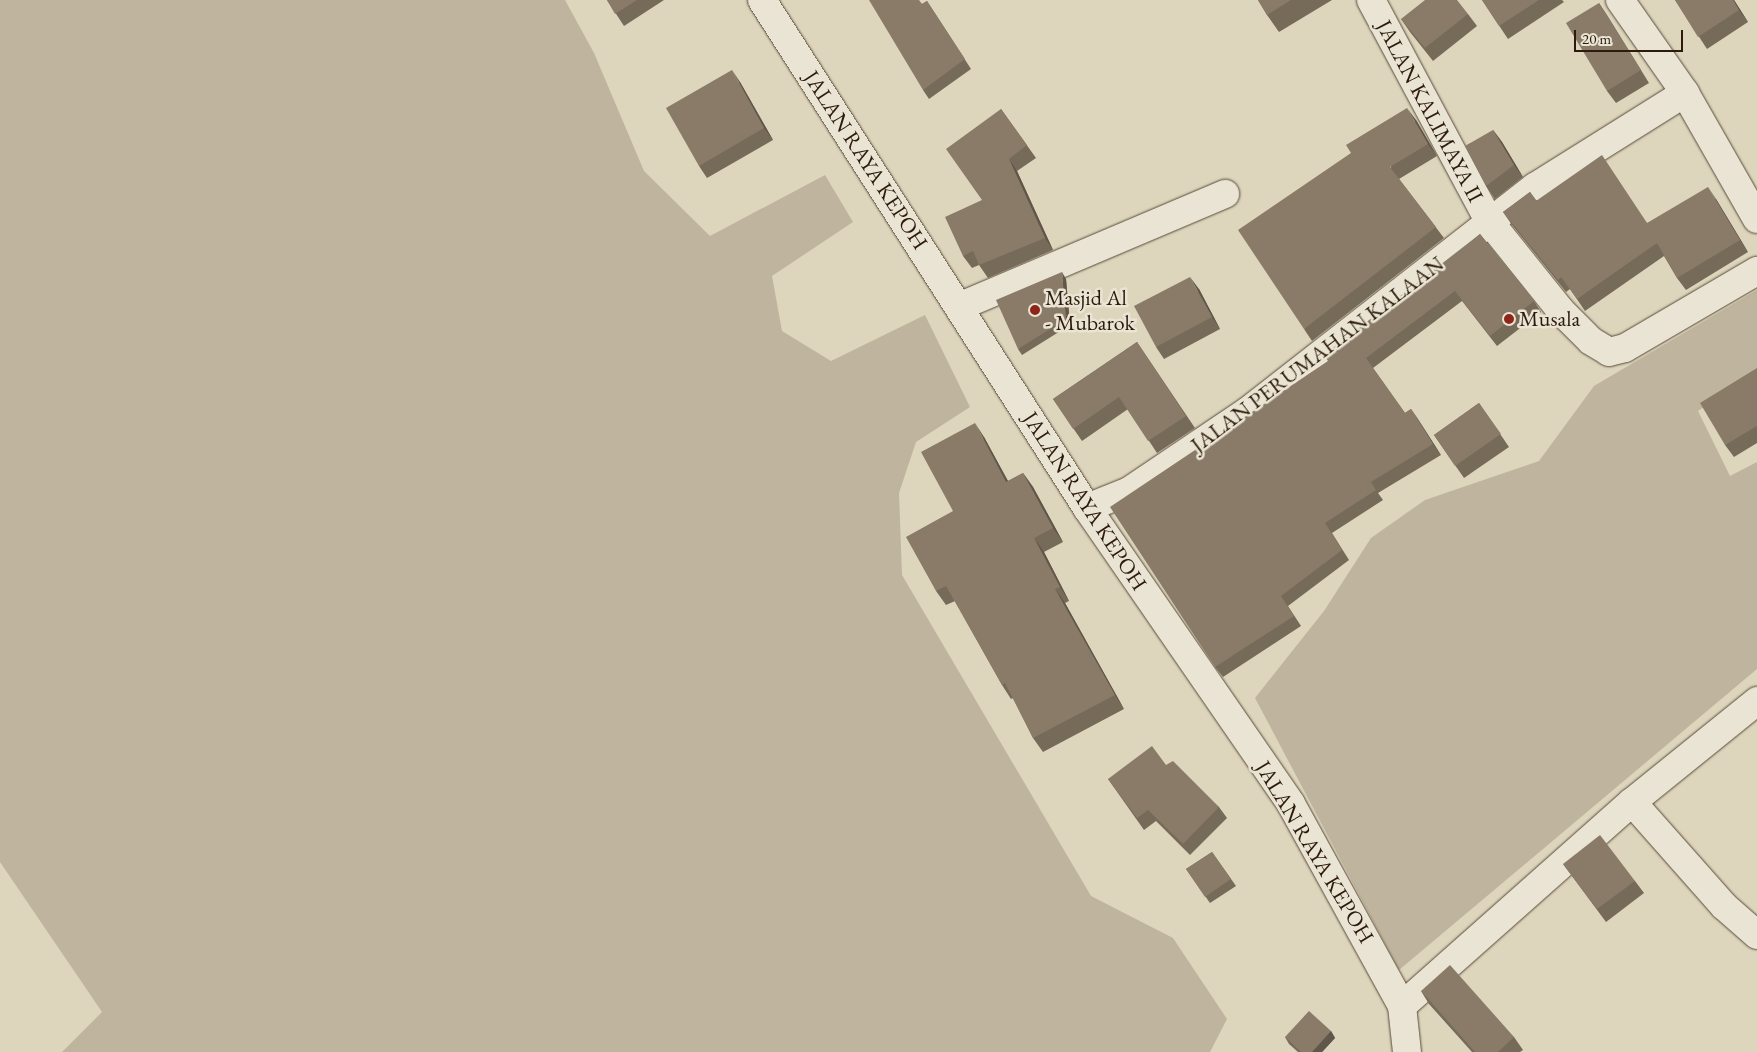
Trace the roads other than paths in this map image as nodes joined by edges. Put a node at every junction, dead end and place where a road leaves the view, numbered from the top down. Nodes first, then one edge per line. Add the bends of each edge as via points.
1 (762, 0) edge
2 (1370, 0) edge
3 (1620, 0) edge
4 (1685, 93) junction
5 (1225, 194) dead end
6 (1757, 219) edge
7 (1489, 221) junction
8 (1757, 271) edge
9 (961, 306) junction
10 (1087, 508) junction
11 (1757, 701) edge
12 (1632, 802) junction
13 (1757, 935) edge
14 (1402, 1006) junction
15 (1407, 1052) edge

1 - 9 street, JALAN RAYA KEPOH
2 - 7 street, JALAN KALIMAYA II
3 - 4 street
4 - 6 street
4 - 7 street, JALAN PERUMAHAN KALAAN via 1535,187
5 - 9 street
7 - 8 street, JALAN KALIMAYA II via 1561,311 1591,341 1609,352 1625,348
7 - 10 street, JALAN PERUMAHAN KALAAN via 1248,412 1129,492
9 - 10 street, JALAN RAYA KEPOH
10 - 14 street, JALAN RAYA KEPOH via 1291,804
11 - 12 street
12 - 13 street via 1724,906
12 - 14 street
14 - 15 street

